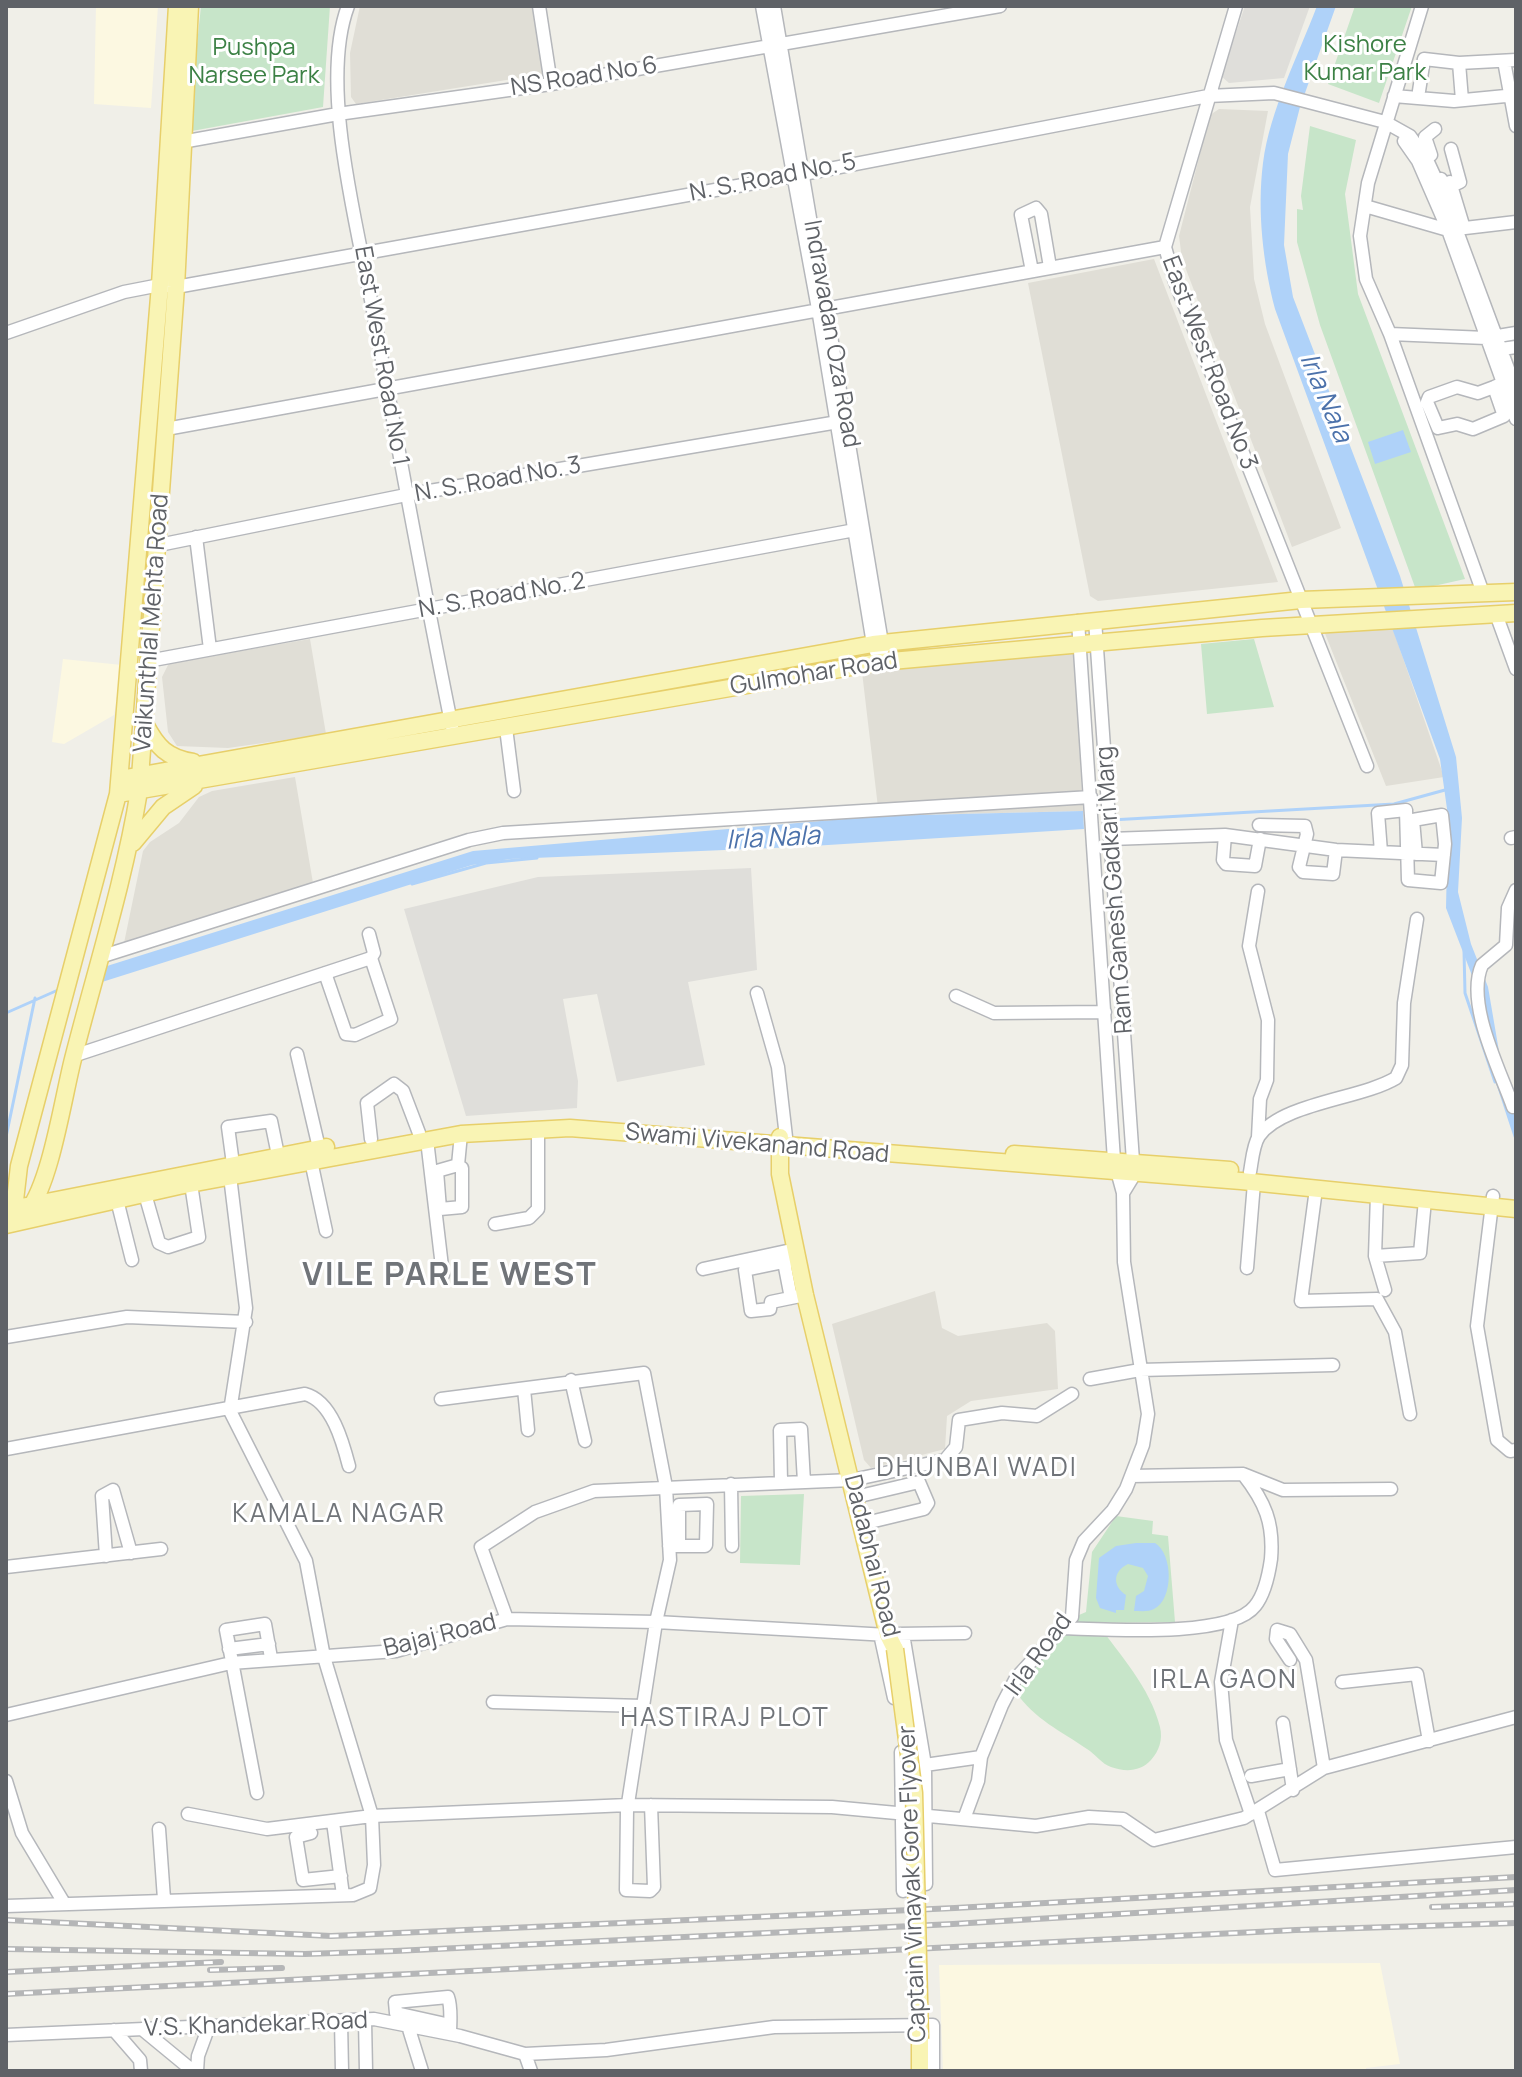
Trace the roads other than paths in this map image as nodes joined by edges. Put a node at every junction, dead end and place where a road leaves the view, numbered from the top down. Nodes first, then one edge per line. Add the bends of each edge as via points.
1 (177, 6) edge
2 (190, 6) edge
3 (348, 6) edge
4 (539, 6) edge
5 (762, 6) edge
6 (774, 6) edge
7 (1000, 6) edge
8 (1236, 6) edge
9 (1422, 6) edge
10 (774, 45) junction
11 (1510, 61) edge
12 (1461, 63) junction
13 (551, 84) junction
14 (1419, 91) dead end
15 (1513, 95) edge
16 (1208, 96) junction
17 (1394, 96) junction
18 (1468, 102) junction
19 (338, 114) junction
20 (1385, 122) junction
21 (1516, 126) edge
22 (1423, 137) junction
23 (176, 143) junction
24 (1451, 149) dead end
25 (798, 175) junction
26 (1451, 185) junction
27 (1365, 206) junction
28 (1516, 222) edge
29 (1456, 229) junction
30 (1165, 247) junction
31 (363, 252) junction
32 (1050, 267) junction
33 (1032, 271) junction
34 (168, 286) junction
35 (822, 309) junction
36 (6, 333) edge
37 (1516, 333) edge
38 (1390, 334) junction
39 (1494, 343) junction
40 (1516, 347) edge
41 (1498, 385) junction
42 (387, 387) junction
43 (1516, 390) edge
44 (1516, 419) edge
45 (838, 422) junction
46 (166, 429) junction
47 (406, 495) junction
48 (855, 530) junction
49 (196, 537) junction
50 (159, 545) junction
51 (1516, 592) edge
52 (1483, 593) junction
53 (1301, 600) junction
54 (429, 608) junction
55 (1516, 613) edge
56 (1496, 614) junction
57 (1086, 620) junction
58 (1311, 624) junction
59 (1089, 641) junction
60 (879, 644) junction
61 (210, 649) junction
62 (148, 661) junction
63 (880, 662) junction
64 (1516, 669) edge
65 (450, 718) junction
66 (145, 724) junction
67 (506, 728) junction
68 (346, 737) junction
69 (454, 738) junction
70 (349, 756) junction
71 (1367, 766) dead end
72 (205, 772) junction
73 (139, 784) junction
74 (119, 787) junction
75 (514, 791) dead end
76 (1091, 797) junction
77 (1259, 825) dead end
78 (1110, 835) junction
79 (1225, 835) junction
80 (1260, 839) junction
81 (1303, 846) junction
82 (129, 850) junction
83 (1336, 850) junction
84 (1381, 852) junction
85 (1413, 854) junction
86 (1444, 855) junction
87 (1516, 890) edge
88 (1258, 891) dead end
89 (1417, 919) dead end
90 (369, 934) dead end
91 (103, 956) junction
92 (371, 958) junction
93 (325, 973) junction
94 (757, 993) dead end
95 (956, 996) dead end
96 (1105, 1012) junction
97 (297, 1054) dead end
98 (73, 1056) junction
99 (317, 1107) dead end
100 (1513, 1107) dead end
101 (538, 1129) junction
102 (28, 1131) junction
103 (461, 1134) junction
104 (423, 1137) junction
105 (1258, 1137) junction
106 (53, 1138) junction
107 (371, 1139) junction
108 (783, 1139) junction
109 (319, 1152) junction
110 (278, 1155) junction
111 (47, 1165) junction
112 (458, 1165) dead end
113 (19, 1166) junction
114 (1115, 1167) junction
115 (1134, 1168) junction
116 (230, 1169) junction
117 (1252, 1177) junction
118 (6, 1182) edge
119 (191, 1184) junction
120 (1316, 1189) junction
121 (1123, 1193) junction
122 (145, 1194) junction
123 (1377, 1195) junction
124 (66, 1198) junction
125 (1516, 1199) edge
126 (117, 1200) junction
127 (1425, 1200) junction
128 (1493, 1201) junction
129 (32, 1206) junction
130 (1516, 1209) edge
131 (11, 1216) edge
132 (495, 1224) dead end
133 (326, 1231) dead end
134 (1375, 1256) junction
135 (793, 1257) junction
136 (132, 1260) dead end
137 (747, 1264) junction
138 (1247, 1268) dead end
139 (703, 1269) dead end
140 (443, 1275) dead end
141 (1385, 1290) dead end
142 (798, 1296) junction
143 (246, 1322) junction
144 (6, 1334) edge
145 (1333, 1365) dead end
146 (1140, 1370) junction
147 (1090, 1379) dead end
148 (571, 1380) junction
149 (524, 1389) junction
150 (1072, 1394) dead end
151 (441, 1399) dead end
152 (230, 1411) junction
153 (1410, 1414) dead end
154 (528, 1430) dead end
155 (585, 1441) dead end
156 (6, 1449) edge
157 (1516, 1450) edge
158 (349, 1466) dead end
159 (1243, 1474) junction
160 (1131, 1476) junction
161 (856, 1478) junction
162 (731, 1484) junction
163 (713, 1485) junction
164 (693, 1486) junction
165 (666, 1487) junction
166 (1391, 1489) dead end
167 (866, 1494) junction
168 (732, 1502) junction
169 (694, 1503) junction
170 (713, 1503) junction
171 (873, 1521) junction
172 (674, 1525) junction
173 (713, 1545) dead end
174 (674, 1546) junction
175 (732, 1546) dead end
176 (161, 1549) dead end
177 (131, 1551) junction
178 (106, 1554) junction
179 (6, 1567) edge
180 (507, 1619) junction
181 (1232, 1620) junction
182 (656, 1622) junction
183 (1062, 1628) junction
184 (965, 1633) dead end
185 (893, 1638) junction
186 (269, 1644) junction
187 (229, 1649) junction
188 (324, 1657) junction
189 (271, 1658) junction
190 (1290, 1660) dead end
191 (231, 1663) junction
192 (1342, 1682) dead end
193 (493, 1702) dead end
194 (643, 1706) junction
195 (6, 1715) edge
196 (1516, 1717) edge
197 (1283, 1723) dead end
198 (1429, 1741) junction
199 (981, 1757) junction
200 (925, 1765) junction
201 (1324, 1768) junction
202 (1290, 1769) junction
203 (1251, 1776) dead end
204 (6, 1781) edge
205 (1293, 1790) junction
206 (257, 1793) dead end
207 (628, 1805) junction
208 (651, 1805) junction
209 (1254, 1812) junction
210 (188, 1814) dead end
211 (905, 1814) junction
212 (372, 1816) junction
213 (927, 1816) junction
214 (964, 1819) junction
215 (651, 1823) junction
216 (627, 1824) junction
217 (334, 1825) junction
218 (159, 1829) dead end
219 (1516, 1847) edge
220 (341, 1876) junction
221 (926, 1884) dead end
222 (903, 1891) dead end
223 (343, 1895) junction
224 (164, 1899) junction
225 (64, 1903) junction
226 (6, 1906) edge
227 (365, 2020) junction
228 (341, 2021) junction
229 (401, 2021) junction
230 (209, 2026) junction
231 (142, 2029) junction
232 (450, 2029) junction
233 (114, 2030) junction
234 (6, 2035) edge
235 (525, 2054) junction
236 (141, 2071) edge
237 (195, 2071) edge
238 (342, 2071) edge
239 (366, 2071) edge
240 (422, 2071) edge
241 (531, 2071) edge
242 (920, 2071) edge
243 (933, 2071) edge

1 - 23 main road, Vaikunthlal Mehta Road
2 - 23 main road, Vaikunthlal Mehta Road
3 - 19 street, East West Road No 1 via 339,30
4 - 13 street
5 - 10 street, Indravadan Oza Road
6 - 10 street, Indravadan Oza Road
7 - 10 street, NS Road No 6
8 - 16 street, East West Road No 3
9 - 17 street
10 - 13 street, NS Road No 6
10 - 25 street, Indravadan Oza Road
11 - 12 street
11 - 15 street
12 - 14 street via 1422,60
12 - 18 street
13 - 19 street, NS Road No 6
15 - 18 street
15 - 21 street
16 - 20 street, N. S. Road No. 5 via 1274,93
16 - 25 street, N. S. Road No. 5
16 - 30 street, East West Road No 3
17 - 18 street
17 - 20 street
19 - 23 street, NS Road No 6
19 - 31 street, East West Road No 1
20 - 22 street, N. S. Road No. 5
20 - 27 street
20 - 29 street via 1418,161
22 - 26 street via 1443,185
22 - 29 street
23 - 34 main road, Vaikunthlal Mehta Road
24 - 26 street via 1461,178 1459,185
25 - 31 street, N. S. Road No. 5
25 - 35 street, Indravadan Oza Road
26 - 29 street
27 - 29 street
27 - 38 street via 1360,236 1366,279
28 - 29 street
29 - 39 street
30 - 32 street
30 - 53 street, East West Road No 3
31 - 34 street, N. S. Road No. 5
31 - 42 street, East West Road No 1
32 - 33 street
32 - 33 street via 1036,208 1021,215
33 - 35 street
34 - 36 street, N. S. Road No. 5 via 80,305
34 - 46 main road, Vaikunthlal Mehta Road
34 - 74 main road, Vaikunthlal Mehta Road
35 - 42 street
35 - 45 street, Indravadan Oza Road
35 - 60 street, Indravadan Oza Road
37 - 39 street
38 - 39 street
38 - 52 street
39 - 40 street
39 - 41 street
39 - 43 street
41 - 41 street via 1475,394 1457,387 1429,397 1438,428 1457,424 1471,429 1504,416
41 - 44 street
42 - 46 street
42 - 47 street, East West Road No 1
45 - 47 street, N. S. Road No. 3
45 - 48 street, Indravadan Oza Road
46 - 50 main road, Vaikunthlal Mehta Road
47 - 49 street, N. S. Road No. 3
47 - 54 street, East West Road No 1
48 - 54 street, N. S. Road No. 2
48 - 60 street, Indravadan Oza Road
49 - 50 street, N. S. Road No. 3
49 - 61 street
50 - 62 main road, Vaikunthlal Mehta Road
51 - 52 main road, Gulmohar Road
52 - 53 main road, Gulmohar Road
53 - 57 main road, Gulmohar Road
53 - 58 street, East West Road No 3
54 - 61 street, N. S. Road No. 2
54 - 65 street, East West Road No 1
55 - 56 main road, Gulmohar Road
56 - 58 main road, Gulmohar Road
56 - 64 street
57 - 59 street
57 - 60 main road, Gulmohar Road
58 - 59 main road, Gulmohar Road
58 - 71 street, East West Road No 3
59 - 63 main road, Gulmohar Road
59 - 76 street, Ram Ganesh Gadkari Marg
59 - 78 street, Ram Ganesh Gadkari Marg
60 - 63 street
60 - 65 main road, Gulmohar Road
61 - 62 street, N. S. Road No. 2
62 - 66 main road, Vaikunthlal Mehta Road
63 - 67 main road, Gulmohar Road
65 - 68 main road, Gulmohar Road
65 - 69 street, East West Road No 1
66 - 72 main road via 162,751
66 - 73 main road, Vaikunthlal Mehta Road
67 - 69 main road, Gulmohar Road
67 - 75 street
68 - 70 main road
68 - 72 main road, Gulmohar Road
69 - 70 main road, Gulmohar Road
70 - 72 main road, Gulmohar Road
72 - 73 main road, Gulmohar Road
72 - 82 main road via 163,807
73 - 74 main road, Gulmohar Road
73 - 82 main road, Vaikunthlal Mehta Road
74 - 102 main road, Vaikunthlal Mehta Road
76 - 91 street via 503,833
76 - 96 street, Ram Ganesh Gadkari Marg
77 - 81 street via 1303,824
78 - 79 street
78 - 115 street, Ram Ganesh Gadkari Marg
79 - 80 street
79 - 80 street via 1226,864 1255,866
80 - 81 street
81 - 83 street
81 - 83 street via 1303,872 1333,874
82 - 91 main road, Vaikunthlal Mehta Road
83 - 84 street
84 - 85 street
84 - 85 street via 1377,815 1404,810
85 - 86 street
85 - 86 street via 1408,880 1439,884
85 - 86 street via 1413,820 1439,815
87 - 100 street via 1508,908 1506,945 1482,965 1477,994
88 - 105 street via 1249,946 1268,1020 1267,1080
89 - 105 street via 1404,1003 1402,1065 1396,1078 1287,1115
90 - 92 street
91 - 98 main road, Vaikunthlal Mehta Road
92 - 93 street
92 - 93 street via 391,1019 355,1035 346,1034
93 - 98 street
94 - 108 street via 778,1067
95 - 96 street via 994,1013
96 - 114 street, Ram Ganesh Gadkari Marg
97 - 109 street
98 - 106 main road, Vaikunthlal Mehta Road
99 - 109 street
101 - 103 main road, Swami Vivekanand Road
101 - 108 main road, Swami Vivekanand Road
101 - 132 street via 538,1209 529,1218
102 - 106 main road
102 - 113 main road, Vaikunthlal Mehta Road
103 - 104 main road, Swami Vivekanand Road
103 - 112 street
104 - 107 main road, Swami Vivekanand Road
104 - 107 street via 403,1091 394,1084 367,1103
104 - 108 main road, Swami Vivekanand Road via 529,1118 565,1118
104 - 109 main road, Swami Vivekanand Road
104 - 140 street
105 - 117 street
106 - 111 main road, Vaikunthlal Mehta Road
107 - 109 main road, Swami Vivekanand Road
108 - 114 main road, Swami Vivekanand Road
108 - 135 main road, Dadabhai Road via 780,1174
108 - 161 main road, Dadabhai Road via 785,1173
109 - 110 main road, Swami Vivekanand Road
109 - 116 main road, Swami Vivekanand Road
109 - 133 street
110 - 116 main road, Swami Vivekanand Road
110 - 116 street via 271,1121 228,1127
111 - 124 main road via 48,1183
111 - 129 main road, Vaikunthlal Mehta Road
113 - 118 main road
113 - 131 main road, Vaikunthlal Mehta Road
114 - 115 main road, Swami Vivekanand Road
114 - 121 street, Ram Ganesh Gadkari Marg
115 - 117 main road, Swami Vivekanand Road
115 - 121 street
116 - 119 main road, Swami Vivekanand Road
116 - 124 main road, Swami Vivekanand Road
116 - 143 street
117 - 120 main road, Swami Vivekanand Road
117 - 128 main road, Swami Vivekanand Road
117 - 138 street
119 - 122 main road, Swami Vivekanand Road
119 - 122 street via 199,1237 168,1247 159,1243
120 - 123 main road, Swami Vivekanand Road
120 - 153 street via 1301,1301 1377,1299 1395,1332
121 - 146 street, Irla Road via 1124,1262
122 - 126 main road, Swami Vivekanand Road
123 - 127 main road, Swami Vivekanand Road
123 - 134 street
124 - 129 main road, Swami Vivekanand Road
125 - 128 main road, Swami Vivekanand Road
126 - 131 main road, Swami Vivekanand Road
126 - 136 street
127 - 128 main road, Swami Vivekanand Road
127 - 134 street via 1420,1253
128 - 130 main road, Swami Vivekanand Road
128 - 157 street via 1477,1326 1497,1440
129 - 131 main road, Vaikunthlal Mehta Road
134 - 141 street
135 - 137 street
135 - 142 main road, Dadabhai Road
137 - 139 street
137 - 142 street via 752,1313
142 - 161 main road, Dadabhai Road
143 - 144 street via 127,1317
143 - 152 street
145 - 146 street
146 - 147 street
146 - 160 street, Irla Road via 1148,1414
148 - 149 street
148 - 155 street
148 - 165 street via 644,1373
149 - 151 street
149 - 154 street
150 - 161 street via 1037,1416 1002,1413 959,1420 956,1447 945,1460
152 - 156 street
152 - 158 street via 313,1396 342,1437
152 - 188 street via 306,1561
159 - 160 street
159 - 166 street via 1283,1490
159 - 181 street via 1264,1501 1272,1528 1270,1563 1255,1606
160 - 183 street, Irla Road via 1113,1510 1084,1541 1076,1560 1072,1617
161 - 162 street
161 - 167 main road, Dadabhai Road
161 - 185 main road, Dadabhai Road
162 - 163 street
162 - 168 street
163 - 164 street
163 - 170 street
164 - 165 street
164 - 169 street
165 - 172 street
165 - 180 street via 594,1491 535,1512 481,1547
167 - 171 main road, Dadabhai Road
167 - 171 street via 919,1482 928,1503 924,1509
168 - 170 street
168 - 175 street
169 - 172 street via 679,1505
169 - 174 street via 707,1506 706,1545
170 - 173 street
171 - 185 main road, Dadabhai Road
172 - 174 street
174 - 182 street
176 - 177 street
177 - 178 street
177 - 178 street via 113,1490 102,1496
178 - 179 street
180 - 182 street, Bajaj Road
180 - 188 street, Bajaj Road via 396,1651
181 - 183 street via 1181,1630
181 - 209 street via 1221,1682 1226,1740
182 - 185 street, Bajaj Road
182 - 194 street
183 - 199 street, Irla Road via 1016,1678
184 - 185 street, Bajaj Road
185 - 200 street
185 - 211 street
185 - 242 main road, Captain Vinayak Gore Flyover, bridge via 914,1793
186 - 187 street
186 - 187 street via 265,1624 229,1628
186 - 189 street
187 - 191 street
188 - 189 street, Bajaj Road
188 - 212 street
189 - 191 street, Bajaj Road
190 - 201 street via 1276,1639 1277,1630 1290,1634 1306,1660
191 - 195 street, Bajaj Road
191 - 206 street
192 - 198 street via 1417,1674
193 - 194 street
194 - 207 street
196 - 198 street
197 - 202 street
198 - 201 street
199 - 200 street
199 - 214 street, Irla Road
200 - 213 street
201 - 205 street
202 - 203 street
202 - 205 street
204 - 225 street via 22,1833
205 - 209 street
207 - 208 street
207 - 212 street
207 - 216 street
208 - 211 street via 832,1807
208 - 215 street
209 - 214 street via 1154,1840 1123,1819 1089,1817 1036,1826
209 - 219 street via 1275,1870
210 - 217 street via 267,1829
211 - 213 street
211 - 222 street
212 - 217 street
212 - 223 street via 370,1888
213 - 214 street
213 - 221 street
215 - 216 street
215 - 216 street via 654,1887 631,1893 626,1890
217 - 220 street
217 - 220 street via 296,1838 303,1880
218 - 224 street
220 - 223 street
223 - 224 street
224 - 225 street
225 - 226 street
227 - 228 street, V.S. Khandekar Road
227 - 229 street, V.S. Khandekar Road
227 - 239 street
228 - 230 street, V.S. Khandekar Road
228 - 238 street
229 - 232 street, V.S. Khandekar Road
229 - 232 street via 395,2000 446,1996
229 - 240 street
230 - 231 street, V.S. Khandekar Road
230 - 237 street
231 - 233 street, V.S. Khandekar Road
231 - 237 street
232 - 235 street, V.S. Khandekar Road
233 - 234 street, V.S. Khandekar Road
233 - 236 street via 140,2060
235 - 241 street
235 - 243 street, V.S. Khandekar Road via 606,2050 774,2027 933,2025

